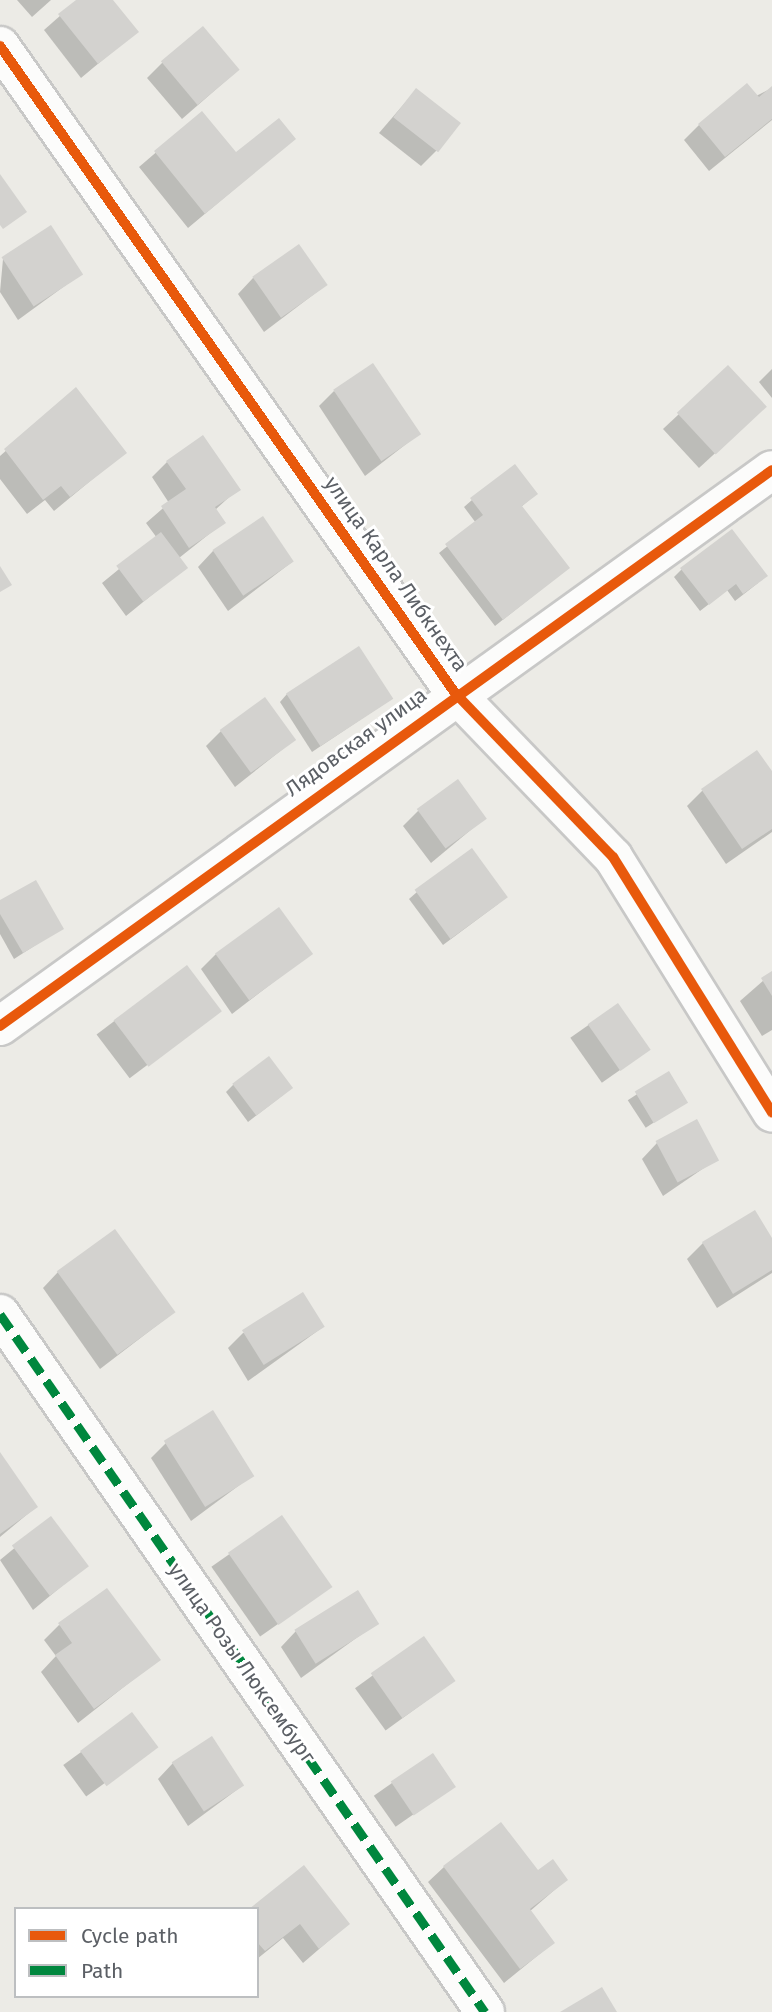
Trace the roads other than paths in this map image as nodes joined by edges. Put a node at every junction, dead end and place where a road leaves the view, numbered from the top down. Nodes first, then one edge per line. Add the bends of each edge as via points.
1 (0, 46) edge
2 (772, 470) edge
3 (455, 693) junction
4 (0, 1026) edge
5 (772, 1112) edge
6 (0, 1314) edge
7 (485, 2012) edge

1 - 3 street, улица Карла Либкнехта
2 - 3 street, Лядовская улица
3 - 4 street, Лядовская улица
3 - 5 street, улица Карла Либкнехта via 613,857
6 - 7 street, улица Розы Люксембург

